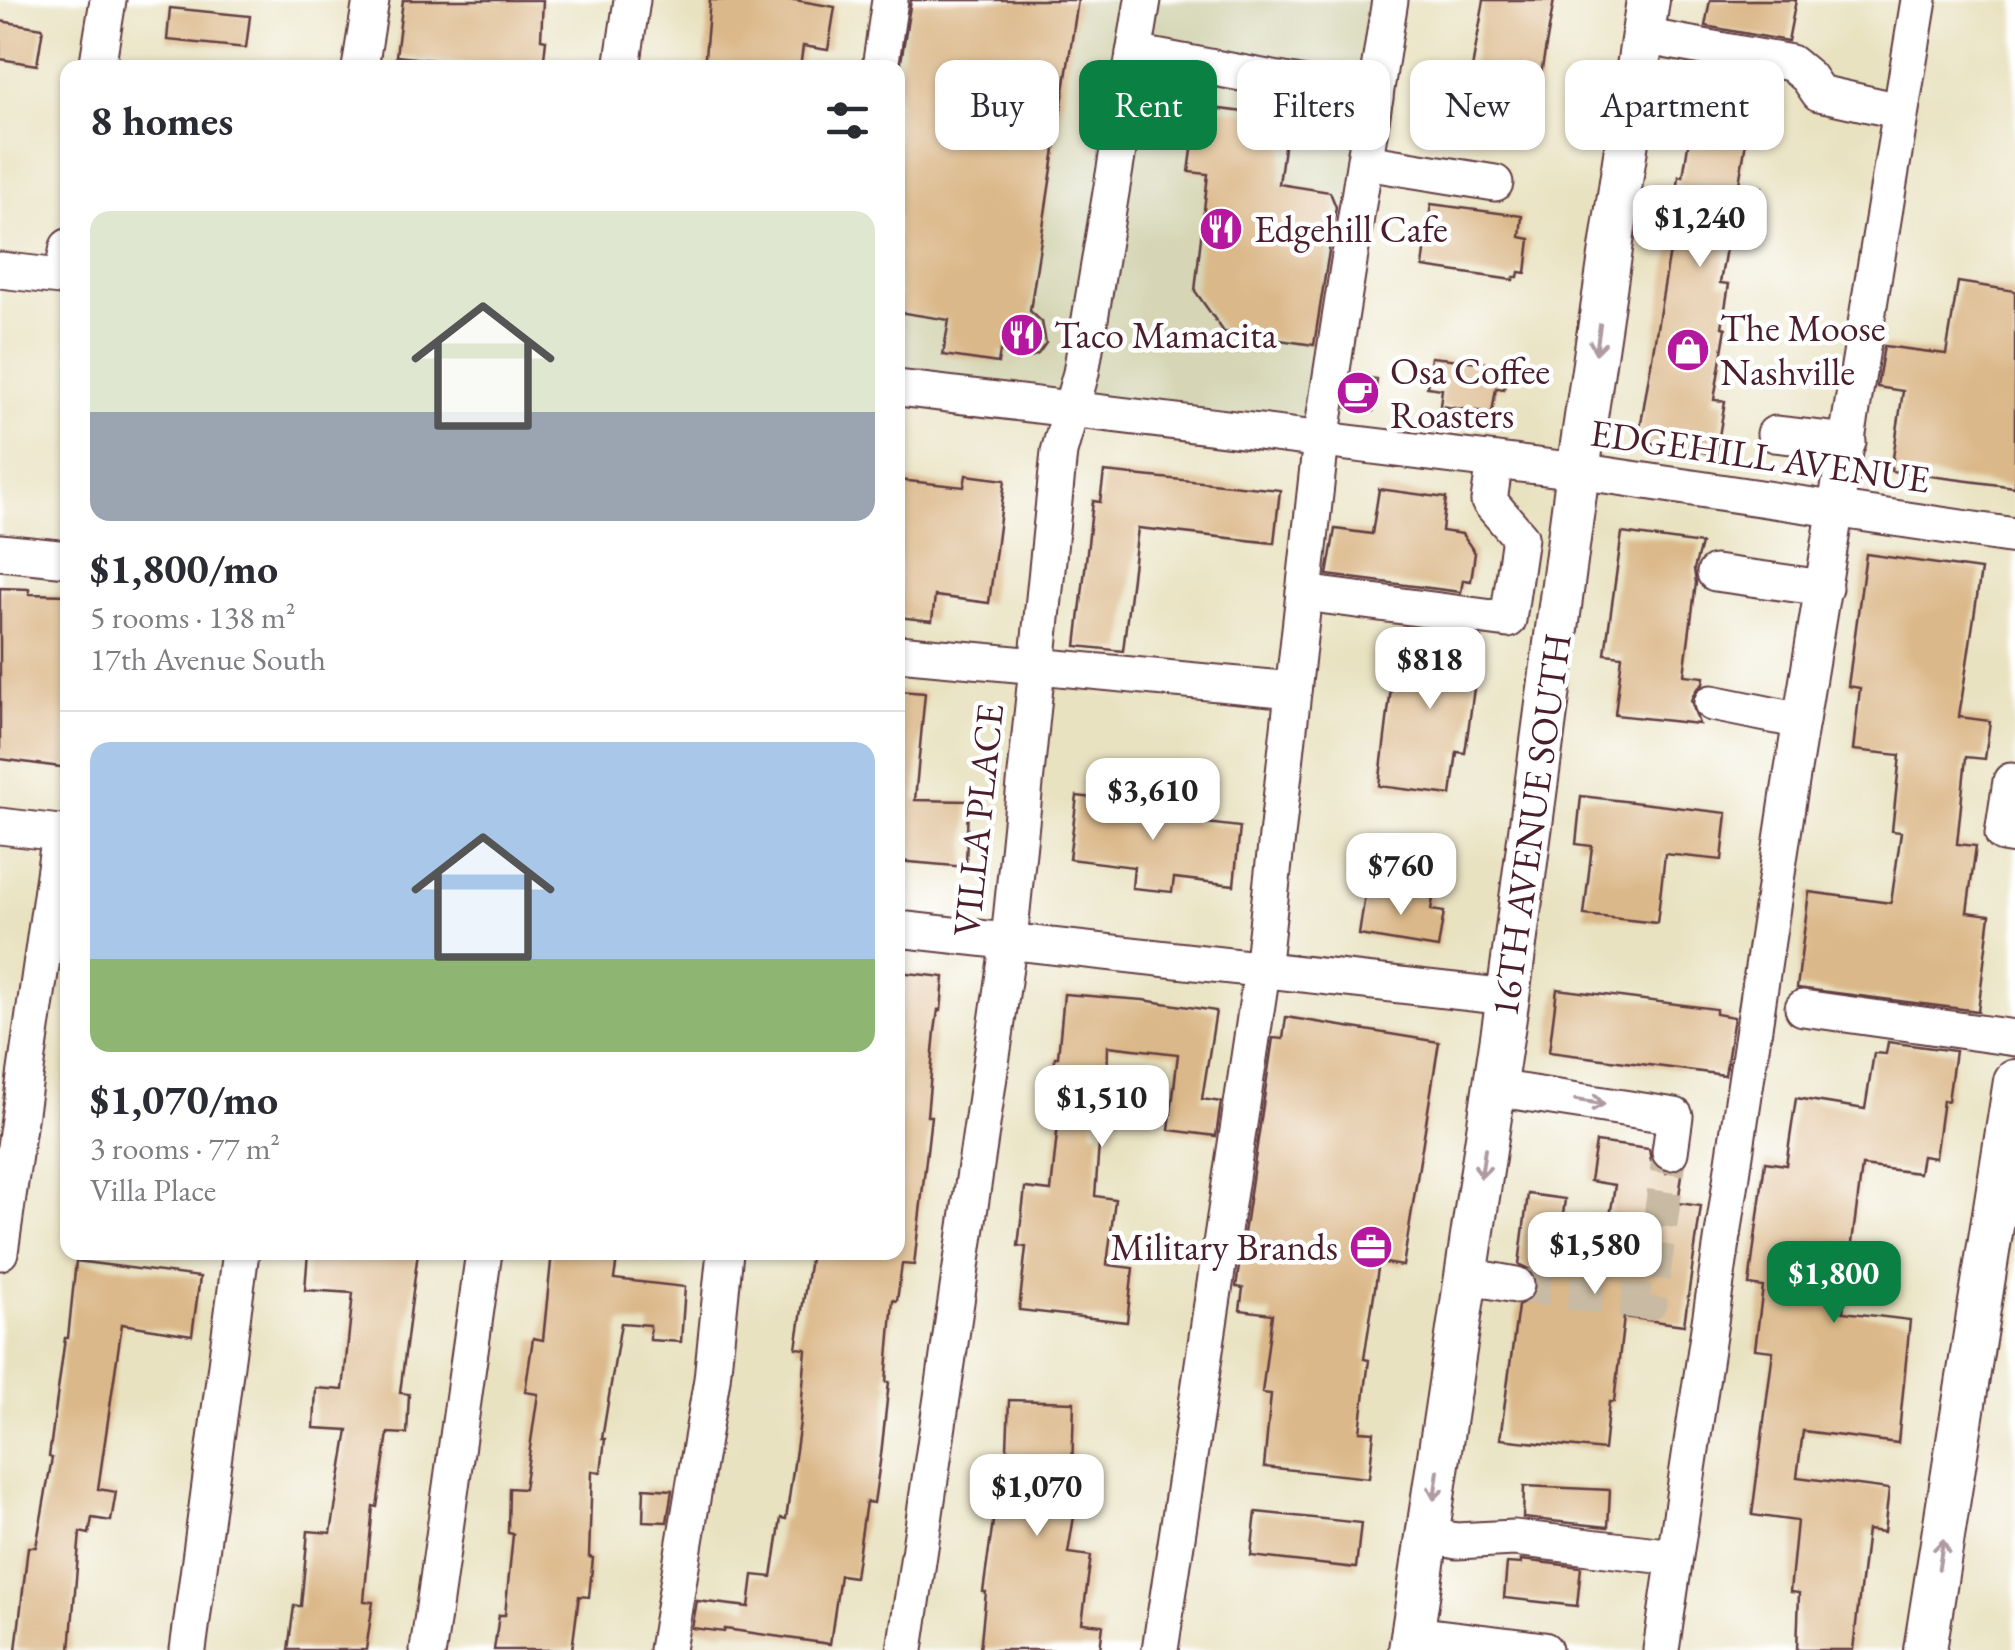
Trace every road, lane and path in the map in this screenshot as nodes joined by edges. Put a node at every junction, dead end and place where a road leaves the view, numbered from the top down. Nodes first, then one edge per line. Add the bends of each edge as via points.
1 (108, 0) edge
2 (371, 0) edge
3 (632, 0) edge
4 (890, 0) edge
5 (1143, 0) edge
6 (1390, 0) edge
7 (1918, 0) edge
8 (1645, 18) edge
9 (1134, 54) junction
10 (98, 60) edge
11 (361, 60) edge
12 (623, 60) edge
13 (881, 60) edge
14 (1381, 60) edge
15 (1237, 73) edge
16 (1900, 111) junction
17 (1367, 150) edge
18 (1365, 162) junction
19 (1495, 182) dead end
20 (60, 268) edge
21 (0, 270) edge
22 (905, 389) edge
23 (1072, 409) junction
24 (1775, 434) dead end
25 (1322, 440) junction
26 (1848, 442) junction
27 (1495, 461) junction
28 (1578, 471) junction
29 (1837, 510) junction
30 (2015, 536) edge
31 (1520, 538) junction
32 (1569, 544) junction
33 (0, 552) edge
34 (60, 558) edge
35 (1715, 573) dead end
36 (1824, 588) junction
37 (1304, 593) junction
38 (1512, 594) junction
39 (1562, 601) junction
40 (905, 654) edge
41 (1035, 668) junction
42 (1293, 690) junction
43 (1712, 704) dead end
44 (1801, 721) junction
45 (2011, 781) dead end
46 (0, 826) edge
47 (60, 834) edge
48 (2015, 836) edge
49 (60, 860) edge
50 (905, 929) edge
51 (1009, 940) junction
52 (1262, 971) junction
53 (1508, 998) junction
54 (1803, 1008) dead end
55 (2015, 1038) edge
56 (2015, 1081) edge
57 (1494, 1088) junction
58 (1670, 1152) tunnel mouth
59 (0, 1252) edge
60 (240, 1260) edge
61 (483, 1260) edge
62 (725, 1260) edge
63 (1466, 1276) junction
64 (1516, 1285) tunnel mouth
65 (1428, 1535) junction
66 (1674, 1557) junction
67 (1412, 1642) edge
68 (188, 1650) edge
69 (428, 1650) edge
70 (667, 1650) edge
71 (905, 1650) edge
72 (1160, 1650) edge
73 (1544, 1650) edge
74 (1661, 1650) edge
75 (1926, 1650) edge

1 - 10 street
2 - 11 street
3 - 12 street
4 - 13 street
5 - 9 street, VILLA PLACE
6 - 14 street
7 - 16 street
8 - 16 street via 1791,64 1819,93
8 -> 28 main road, 16TH AVENUE SOUTH
9 - 15 street
9 - 23 street, VILLA PLACE
16 - 26 street
17 - 18 street
18 - 19 street
18 - 25 street
20 - 21 street
22 - 23 street, EDGEHILL AVENUE
23 - 25 street, EDGEHILL AVENUE
23 - 41 street, VILLA PLACE via 1059,452
24 - 26 street
25 - 27 street, EDGEHILL AVENUE
25 - 37 street
26 - 29 street
27 - 28 street, EDGEHILL AVENUE
27 - 31 street via 1489,500
28 - 29 street, EDGEHILL AVENUE
28 - 32 main road, 16TH AVENUE SOUTH
29 - 30 street, EDGEHILL AVENUE
29 - 36 street
31 - 32 street
31 - 38 street
32 - 39 main road, 16TH AVENUE SOUTH
33 - 34 street
35 - 36 street
36 - 44 street
37 - 38 street via 1508,620
37 - 42 street
38 - 39 street
39 - 53 main road, 16TH AVENUE SOUTH
40 - 41 street
41 - 42 street
41 - 51 street, VILLA PLACE
42 - 52 street
43 - 44 street
44 - 66 street
45 - 48 street via 2003,834
46 - 47 street
49 - 59 street
50 - 51 street
51 - 52 street
51 - 71 street, VILLA PLACE
52 - 53 street
52 - 72 street
53 - 57 main road, 16TH AVENUE SOUTH
54 - 55 street
75 -> 56 main road
57 -> 58 street via 1675,1116
57 -> 63 main road, 16TH AVENUE SOUTH
60 - 68 street
61 - 69 street
62 - 70 street
63 - 64 street
63 -> 65 main road, 16TH AVENUE SOUTH
65 - 66 street
65 - 67 main road, 16TH AVENUE SOUTH
66 - 74 street
67 - 73 street

